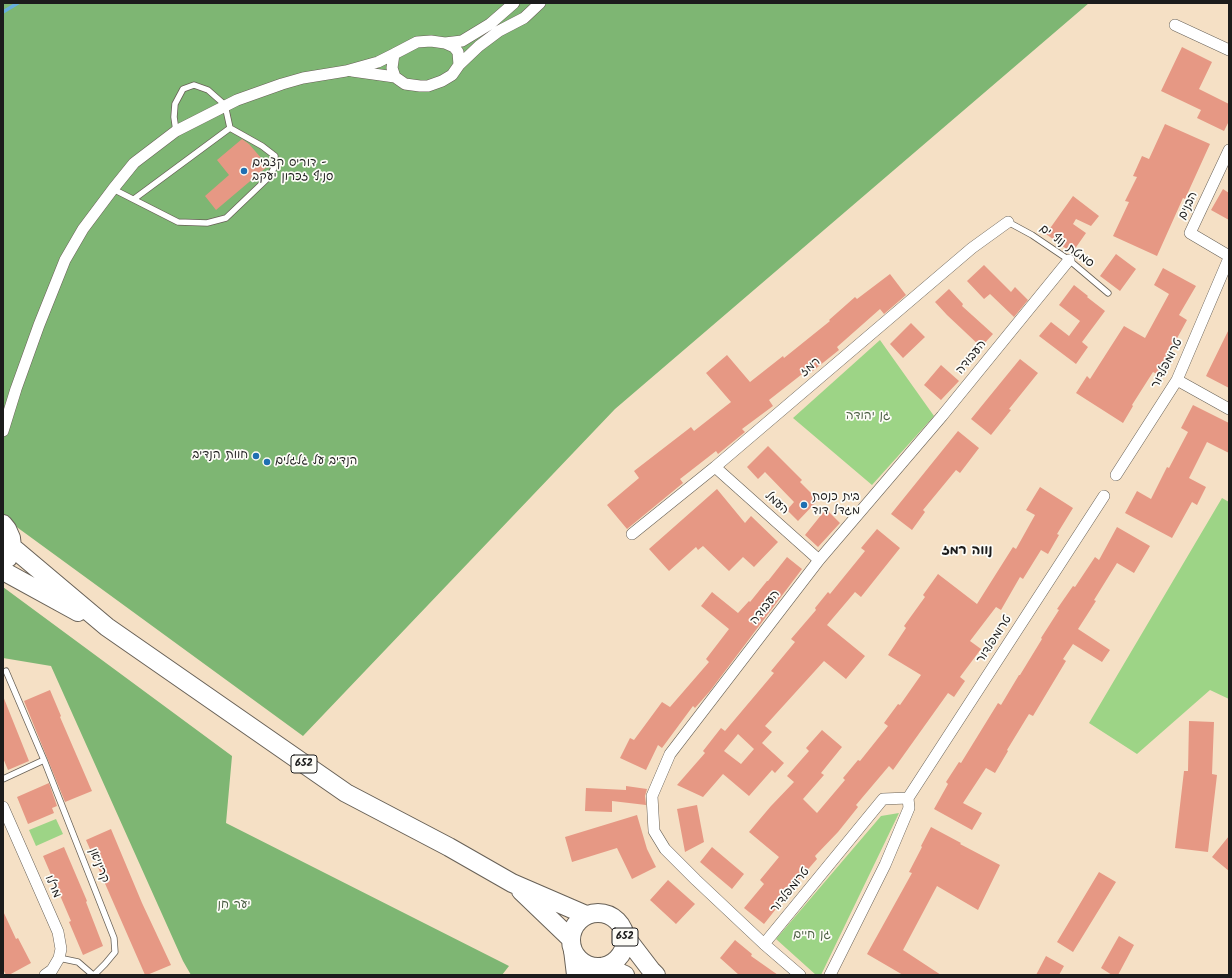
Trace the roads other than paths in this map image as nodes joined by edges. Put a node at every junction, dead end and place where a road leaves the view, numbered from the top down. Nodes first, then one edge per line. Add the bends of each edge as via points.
1 (514, 3) edge
2 (540, 3) edge
3 (1175, 26) dead end
4 (446, 43) junction
5 (1229, 50) edge
6 (394, 54) junction
7 (459, 65) junction
8 (346, 70) junction
9 (395, 77) junction
10 (225, 105) junction
11 (230, 128) junction
12 (176, 130) junction
13 (1229, 150) edge
14 (113, 189) junction
15 (134, 199) junction
16 (1008, 222) joint
17 (1229, 257) edge
18 (1069, 260) junction
19 (1108, 293) dead end
20 (1176, 380) junction
21 (1229, 409) edge
22 (3, 431) edge
23 (715, 467) junction
24 (1116, 475) dead end
25 (1104, 496) dead end
26 (3, 524) edge
27 (632, 534) dead end
28 (12, 546) junction
29 (819, 560) junction
30 (3, 563) edge
31 (3, 571) edge
32 (107, 626) junction
33 (6, 671) dead end
34 (44, 760) junction
35 (3, 779) edge
36 (908, 798) junction
37 (3, 807) edge
38 (512, 883) junction
39 (586, 915) junction
40 (625, 936) junction
41 (571, 944) junction
42 (764, 944) junction
43 (59, 958) junction
44 (606, 966) junction
45 (583, 972) edge
46 (45, 975) edge
47 (93, 975) edge
48 (625, 975) edge
49 (656, 975) edge
50 (800, 975) edge
51 (830, 975) edge

1 - 4 street via 490,24 462,41
2 - 7 street via 524,18 499,31 479,46
3 - 5 street
4 - 6 street via 417,42
4 - 7 street via 458,52
6 - 8 street via 378,62
6 - 9 street via 392,68
7 - 9 street via 452,75 428,86 405,84
8 - 9 street
8 - 10 street via 282,84
10 - 11 lane
10 - 12 street
10 - 12 lane via 208,90 194,85 183,89 174,104
11 - 15 lane
11 - 15 lane via 275,156 274,168 269,177 226,218 207,223 178,222
12 - 14 street via 134,163
13 - 17 street, הבנים via 1190,233
14 - 15 lane
14 - 22 street via 83,229 60,271
16 - 18 lane, סמטת נוף ים
16 - 23 street, רמז via 944,271
17 - 20 street, טרומפלדור
18 - 19 lane, סמטת נוף ים
18 - 29 street, העבודה via 942,416
20 - 21 street
20 - 24 street, טרומפלדור
23 - 27 street, רמז
23 - 29 street, העמל
25 - 36 street, טרומפלדור
26 - 28 main road via 9,533
28 - 30 main road via 8,558
28 - 32 main road, 652
29 - 42 street, העבודה via 670,754 652,796 654,831 665,849
31 - 32 main road, 652
32 - 38 main road, 652 via 346,793
33 - 34 lane, קריניאן
34 - 35 lane
34 - 47 lane, קריניאן via 114,938 115,952
36 - 42 street, טרומפלדור via 882,799
36 - 51 street, טרומפלדור via 909,808 885,865
37 - 43 street, מרלו via 58,932
38 - 39 main road, 652
38 - 41 main road, 652
39 - 40 main road, 652 via 608,914 619,923
39 - 41 main road via 575,924
40 - 44 main road, 652 via 620,954
40 - 49 main road, 652
41 - 45 main road, 652
42 - 50 street, העבודה
43 - 46 street via 52,970
43 - 47 lane via 78,962
44 - 45 main road, 652 via 592,967
44 - 48 main road, 652

